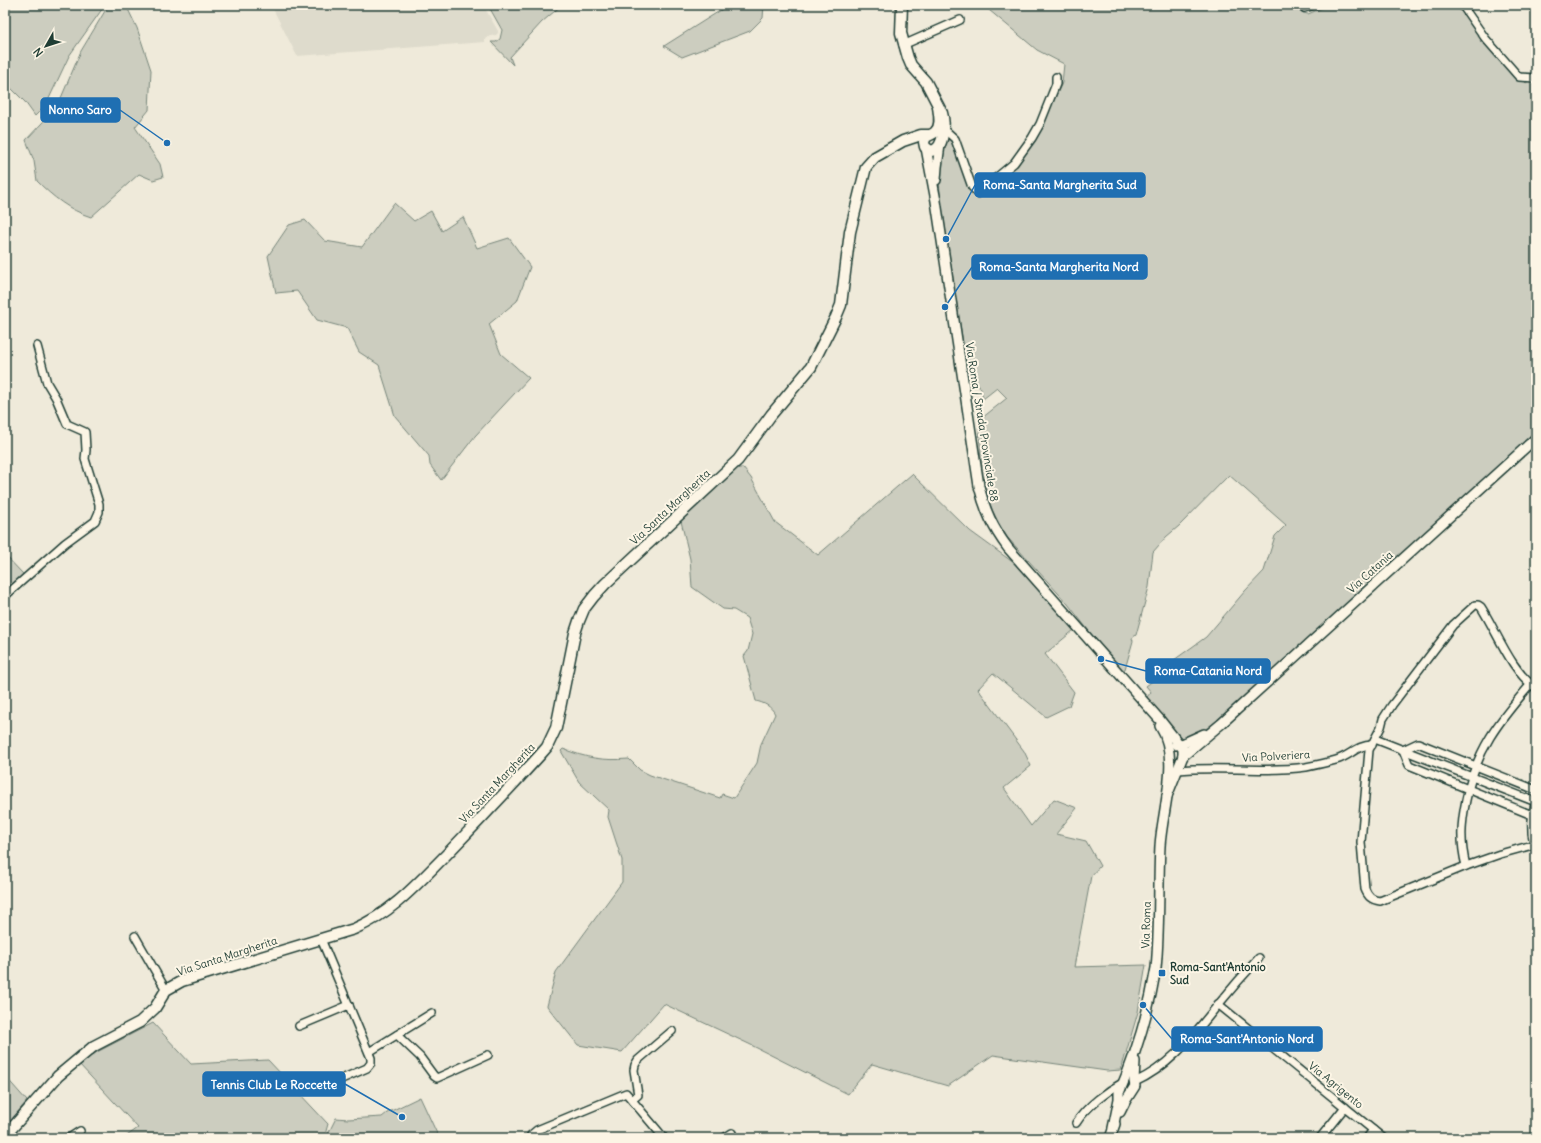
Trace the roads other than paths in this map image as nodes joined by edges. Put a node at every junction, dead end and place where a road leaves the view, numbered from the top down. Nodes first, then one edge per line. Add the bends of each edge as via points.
1 (902, 5) edge
2 (1303, 5) edge
3 (1315, 5) edge
4 (1462, 5) edge
5 (960, 20) dead end
6 (903, 45) junction
7 (1056, 77) dead end
8 (1536, 78) edge
9 (938, 107) junction
10 (944, 129) junction
11 (930, 135) junction
12 (940, 144) junction
13 (894, 146) junction
14 (926, 148) junction
15 (936, 201) junction
16 (37, 346) dead end
17 (1536, 438) edge
18 (5, 596) edge
19 (1533, 686) edge
20 (1373, 742) junction
21 (1177, 750) junction
22 (1403, 750) junction
23 (1475, 766) junction
24 (1178, 770) junction
25 (1470, 777) junction
26 (1468, 788) junction
27 (1536, 790) edge
28 (1167, 796) junction
29 (1535, 807) edge
30 (1535, 844) edge
31 (1466, 866) junction
32 (135, 936) dead end
33 (321, 939) junction
34 (1259, 958) dead end
35 (166, 990) junction
36 (1218, 1004) junction
37 (349, 1005) junction
38 (432, 1012) dead end
39 (299, 1026) dead end
40 (672, 1032) dead end
41 (397, 1034) junction
42 (368, 1052) junction
43 (488, 1055) dead end
44 (337, 1081) dead end
45 (1130, 1081) junction
46 (1099, 1099) junction
47 (1121, 1099) junction
48 (632, 1100) junction
49 (1345, 1107) junction
50 (1076, 1123) dead end
51 (1373, 1130) junction
52 (80, 1131) dead end
53 (732, 1133) dead end
54 (6, 1137) edge
55 (69, 1138) edge
56 (531, 1138) edge
57 (664, 1138) edge
58 (724, 1138) edge
59 (1110, 1138) edge
60 (1320, 1138) edge
61 (1367, 1138) edge
62 (1383, 1138) edge

1 - 6 main road
2 - 3 street via 1304,8
4 - 8 street via 1485,38 1519,77
5 - 6 street
6 - 9 main road
7 - 10 street via 1050,101 1032,138 1014,163 980,192 972,187 955,139
9 - 10 main road via 942,112
9 - 11 main road via 940,121 937,130
10 - 12 main road
11 - 12 main road via 938,137
11 - 13 main road, Via Santa Margherita via 914,137
11 - 14 main road via 924,139
12 - 14 main road via 934,151
12 - 15 street via 936,167
13 - 14 main road via 909,143
13 - 33 main road, Via Santa Margherita via 870,161 866,167 848,243 841,305 815,361 738,460 604,584 584,609 575,633 556,728 547,747 477,823 396,904 365,924
14 - 15 street
15 - 21 street, Via Roma / Strada Provinciale 88 via 983,505 991,523 1008,548 1146,704
16 - 18 street via 47,383 67,424 85,432 85,459 99,504 99,512 95,521
17 - 21 street, Via Catania via 1221,724
19 - 20 street via 1514,664 1481,607 1474,605 1453,625 1392,705
19 - 23 street via 1498,724
20 - 22 street
20 - 24 street, Via Polveriera via 1336,760 1298,768
20 - 31 street via 1369,750 1361,842 1367,895 1380,901
21 - 24 street
21 - 28 street via 1169,766
22 - 23 street via 1418,743
22 - 25 street
22 - 26 street via 1409,765
23 - 25 street
23 - 27 street
24 - 28 street
25 - 26 street
25 - 29 street
26 - 29 street
26 - 31 street via 1461,827
28 - 45 street, Via Roma via 1160,845 1154,985
29 - 30 street via 1531,825
30 - 31 street
32 - 35 street
33 - 35 main road, Via Santa Margherita via 182,981
33 - 37 street
34 - 36 street
35 - 54 main road via 155,1008 140,1022 94,1046 58,1076
36 - 45 street via 1184,1047 1163,1066
36 - 49 street, Via Agrigento
37 - 39 street
37 - 42 street
38 - 41 street
40 - 48 street via 638,1060 634,1070 638,1095
41 - 42 street
41 - 43 street via 437,1078
42 - 44 street via 371,1058 370,1066
45 - 46 street
45 - 47 street, Via Roma via 1135,1086
46 - 47 street
46 - 50 street
47 - 59 street, Via Roma
48 - 56 street via 626,1093 537,1130
48 - 57 street
49 - 51 street, Via Agrigento
49 - 60 street
51 - 61 street
51 - 62 street, Via Agrigento
52 - 55 street
53 - 58 street

